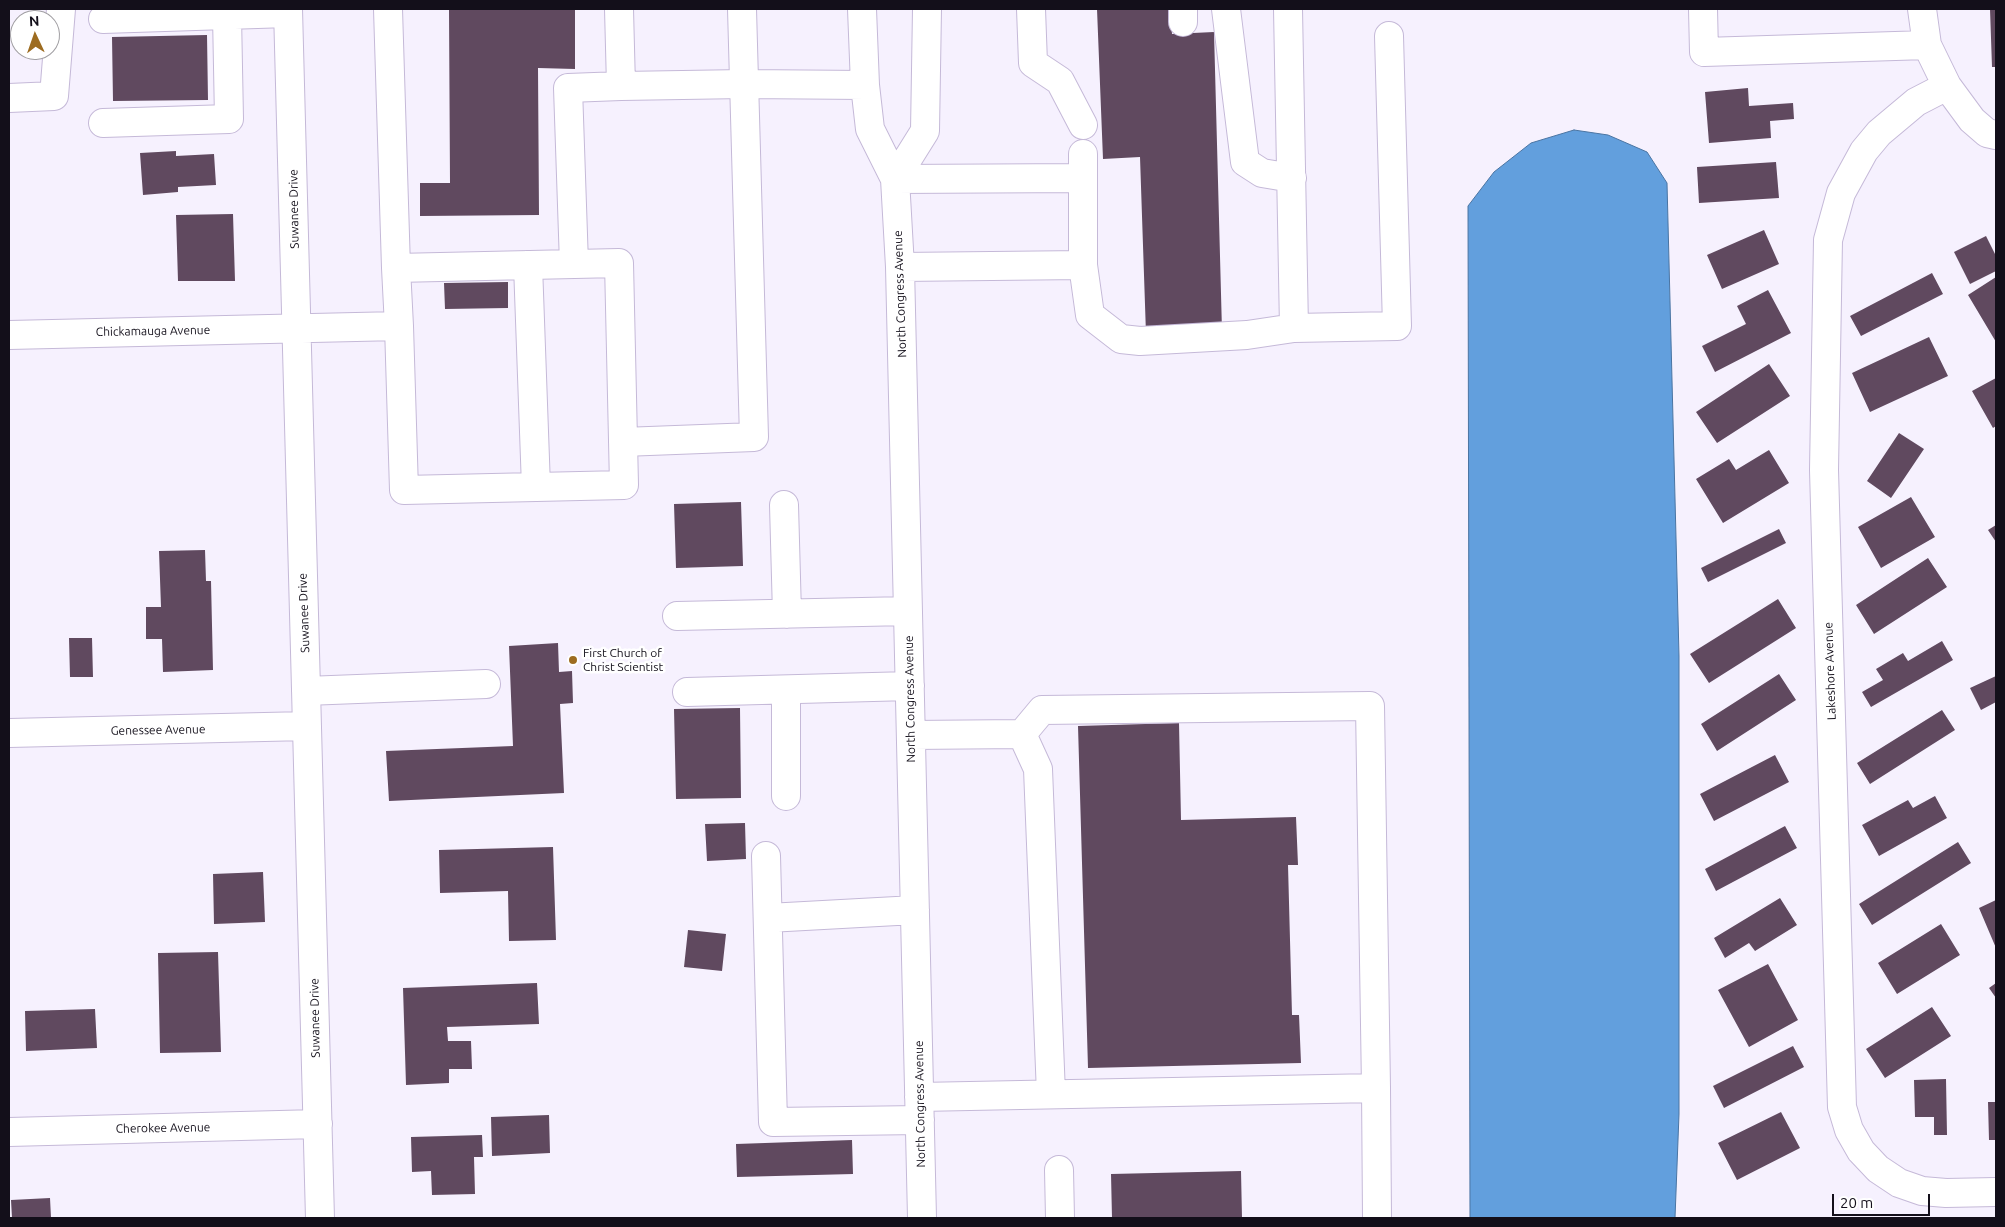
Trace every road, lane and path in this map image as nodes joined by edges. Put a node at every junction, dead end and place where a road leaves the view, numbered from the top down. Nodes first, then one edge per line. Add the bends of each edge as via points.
1 (61, 9) edge
2 (388, 9) edge
3 (619, 9) edge
4 (742, 9) edge
5 (862, 9) edge
6 (927, 9) edge
7 (1031, 9) edge
8 (1288, 9) edge
9 (1703, 9) edge
10 (1922, 9) edge
11 (288, 11) edge
12 (227, 15) junction
13 (103, 19) dead end
14 (1227, 19) edge
15 (1390, 36) dead end
16 (1926, 45) junction
17 (744, 84) junction
18 (865, 85) junction
19 (621, 86) junction
20 (1947, 86) junction
21 (9, 98) edge
22 (103, 122) dead end
23 (1083, 125) dead end
24 (1996, 136) edge
25 (1292, 178) junction
26 (895, 180) junction
27 (574, 264) junction
28 (528, 265) junction
29 (1083, 265) junction
30 (900, 267) junction
31 (396, 268) junction
32 (399, 326) junction
33 (297, 328) junction
34 (1294, 328) junction
35 (9, 335) edge
36 (623, 442) junction
37 (536, 487) junction
38 (784, 505) dead end
39 (908, 611) junction
40 (787, 614) junction
41 (677, 616) dead end
42 (486, 684) dead end
43 (910, 686) junction
44 (786, 690) junction
45 (306, 691) junction
46 (687, 692) dead end
47 (307, 726) junction
48 (9, 733) edge
49 (1022, 734) junction
50 (911, 736) junction
51 (786, 796) dead end
52 (766, 856) dead end
53 (915, 910) junction
54 (768, 918) junction
55 (1376, 1088) junction
56 (1051, 1094) junction
57 (920, 1108) junction
58 (318, 1124) junction
59 (9, 1132) edge
60 (1058, 1170) dead end
61 (1996, 1192) edge
62 (320, 1218) edge
63 (922, 1218) edge
64 (1060, 1218) edge
65 (1377, 1218) edge

1 - 21 street via 54,96
2 - 31 street
3 - 19 street
4 - 17 street
5 - 18 street, North Congress Avenue
6 - 26 street via 925,131
7 - 23 street via 1033,63 1060,81
8 - 25 street
9 - 16 street via 1704,52
10 - 16 street
11 - 12 street
11 - 33 street, Suwanee Drive
12 - 13 street
12 - 22 street via 229,119
14 - 25 street via 1244,162 1262,173
15 - 34 street via 1397,326
16 - 20 street
17 - 18 street
17 - 19 street
17 - 36 street via 754,437
18 - 26 street, North Congress Avenue via 870,129
19 - 27 street via 568,88
20 - 24 street via 1972,120
20 - 61 street, Lakeshore Avenue via 1916,102 1879,133 1864,151 1840,193 1828,240 1824,470 1842,1107 1849,1130 1861,1151 1878,1169 1899,1183 1922,1191
25 - 34 street
26 - 29 street via 1083,166
26 - 30 street, North Congress Avenue
27 - 28 street
27 - 36 street via 619,263
28 - 31 street
28 - 37 street
29 - 30 street
29 - 34 street via 1090,315 1121,339 1140,341 1238,335
30 - 39 street, North Congress Avenue
31 - 32 street
32 - 33 street, Chickamauga Avenue
32 - 37 street via 404,490
33 - 35 street, Chickamauga Avenue
33 - 45 street, Suwanee Drive
36 - 37 street via 624,485
38 - 40 street
39 - 40 street
39 - 43 street, North Congress Avenue
40 - 41 street
42 - 45 street
43 - 44 street
43 - 50 street, North Congress Avenue
44 - 46 street
44 - 51 street
45 - 47 street, Suwanee Drive
47 - 48 street, Genessee Avenue
47 - 58 street, Suwanee Drive
49 - 50 street
49 - 55 street via 1042,710 1370,706
49 - 56 street via 1038,769
50 - 53 street, North Congress Avenue
52 - 54 street
53 - 54 street
53 - 57 street, North Congress Avenue
54 - 57 street via 773,1122
55 - 56 street
55 - 65 street
56 - 57 street
57 - 63 street, North Congress Avenue
58 - 59 street, Cherokee Avenue
58 - 62 street, Suwanee Drive
60 - 64 street

